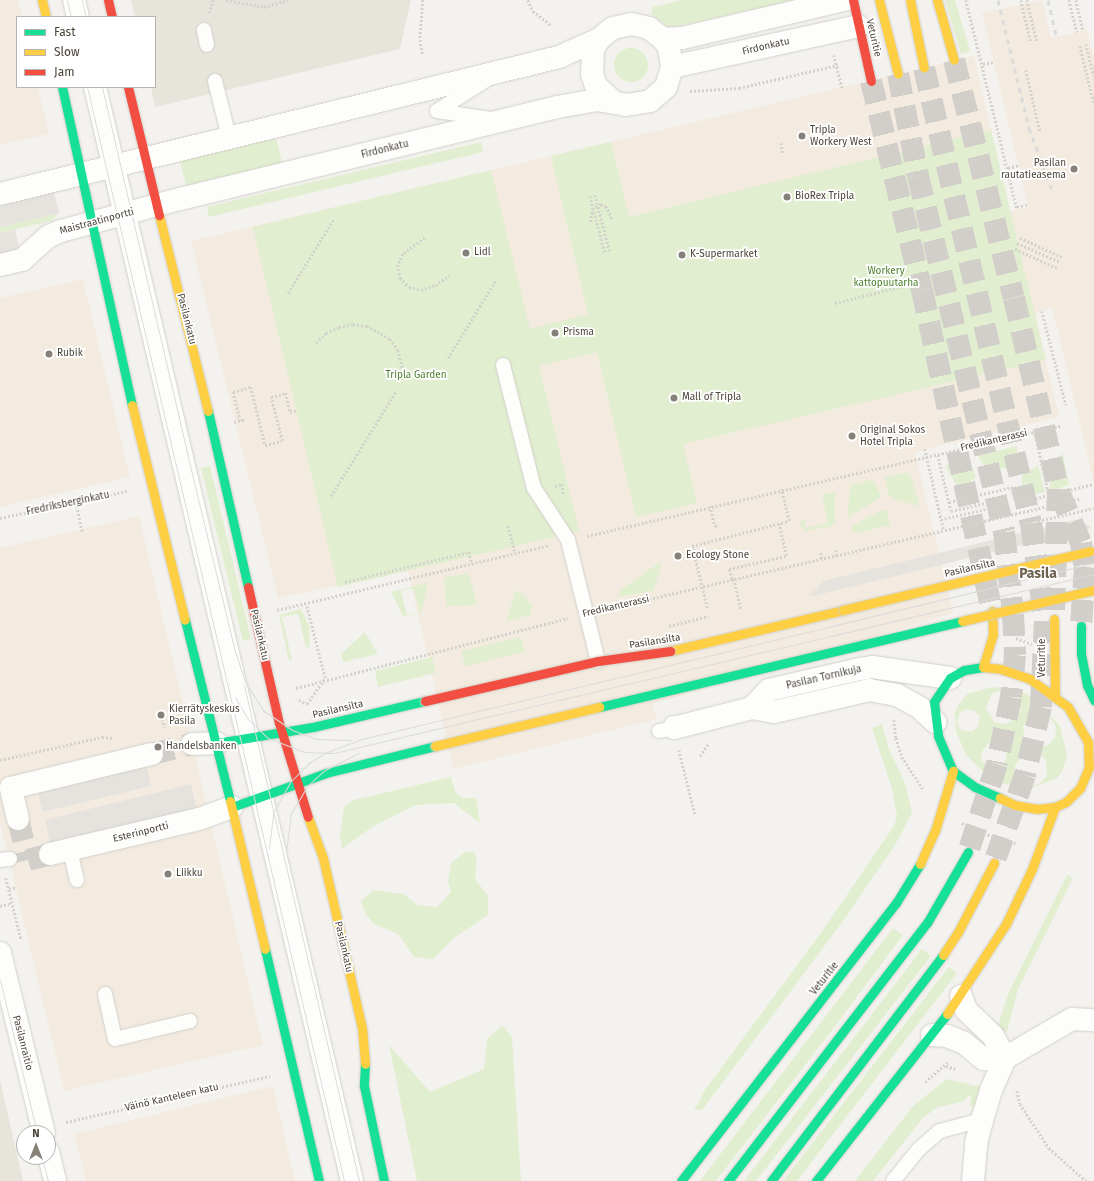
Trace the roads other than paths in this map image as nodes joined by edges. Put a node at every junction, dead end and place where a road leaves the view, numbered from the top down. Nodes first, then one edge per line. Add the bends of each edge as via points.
1 (42, 0) edge
2 (74, 0) edge
3 (108, 0) edge
4 (844, 0) edge
5 (853, 0) edge
6 (879, 0) edge
7 (910, 0) edge
8 (937, 0) edge
9 (46, 16) edge
10 (78, 16) edge
11 (112, 16) edge
12 (859, 26) junction
13 (204, 30) dead end
14 (663, 39) junction
15 (599, 40) junction
16 (207, 45) dead end
17 (954, 60) tunnel mouth
18 (672, 67) junction
19 (924, 68) tunnel mouth
20 (503, 70) junction
21 (898, 74) tunnel mouth
22 (215, 81) dead end
23 (871, 81) tunnel mouth
24 (62, 88) edge
25 (94, 88) edge
26 (128, 88) edge
27 (614, 102) junction
28 (504, 121) junction
29 (229, 137) junction
30 (145, 157) junction
31 (113, 166) junction
32 (83, 173) junction
33 (0, 194) edge
34 (157, 207) junction
35 (125, 215) junction
36 (93, 224) junction
37 (0, 265) edge
38 (503, 365) dead end
39 (1094, 550) edge
40 (1094, 590) edge
41 (992, 610) tunnel mouth
42 (1054, 619) tunnel mouth
43 (1082, 626) tunnel mouth
44 (598, 661) junction
45 (983, 667) junction
46 (950, 678) junction
47 (1055, 696) junction
48 (1094, 700) edge
49 (752, 708) junction
50 (935, 722) junction
51 (668, 727) road end
52 (281, 732) junction
53 (248, 737) junction
54 (217, 743) junction
55 (1091, 743) edge
56 (192, 744) tunnel mouth
57 (152, 754) tunnel mouth
58 (953, 771) junction
59 (1090, 777) edge
60 (296, 784) junction
61 (5, 789) edge
62 (261, 797) junction
63 (232, 807) junction
64 (1055, 807) junction
65 (18, 819) tunnel mouth
66 (60, 852) joint
67 (968, 852) tunnel mouth
68 (994, 864) tunnel mouth
69 (78, 880) dead end
70 (0, 953) edge
71 (105, 994) dead end
72 (961, 996) junction
73 (1094, 1020) edge
74 (190, 1021) dead end
75 (932, 1035) junction
76 (1005, 1058) junction
77 (982, 1120) junction
78 (42, 1125) edge
79 (51, 1165) edge
80 (55, 1181) edge
81 (319, 1181) edge
82 (352, 1181) edge
83 (384, 1181) edge
84 (681, 1181) edge
85 (728, 1181) edge
86 (771, 1181) edge
87 (816, 1181) edge
88 (893, 1181) edge
89 (973, 1181) edge

1 - 9 street
2 - 10 street
3 - 11 street
4 - 14 street via 682,38
5 - 12 street, Veturitie
6 - 21 street, Veturitie
7 - 19 street
8 - 17 street
12 - 18 street, Firdonkatu
12 - 23 street, Veturitie
13 - 16 lane
14 - 15 street, Firdonkatu via 649,28 631,24 613,28
14 - 18 street, Firdonkatu via 672,57
15 - 20 street, Firdonkatu via 560,57
15 - 27 street via 593,50 592,74 596,86
18 - 27 street, Firdonkatu via 666,87 654,98 638,105
20 - 28 lane via 437,111
20 - 29 street, Firdonkatu
22 - 29 lane
24 - 32 street
25 - 31 street
26 - 30 street, Pasilankatu
27 - 28 street, Firdonkatu via 596,100 571,104
28 - 34 street, Firdonkatu
29 - 30 street, Firdonkatu
30 - 31 street
30 - 34 street, Pasilankatu
31 - 32 street
31 - 35 street
32 - 33 street
32 - 36 street
34 - 35 street, Maistraatinportti
34 - 52 street, Pasilankatu via 218,453
35 - 36 street, Maistraatinportti
35 - 53 street
36 - 37 street, Maistraatinportti via 49,236 22,260
36 - 54 street via 146,470
38 - 44 lane via 534,488 568,540
39 - 44 street, Pasilansilta, bridge via 670,651
40 - 60 street, bridge via 435,746 326,773
41 - 45 street via 994,634
42 - 47 street, Veturitie
43 - 48 street via 1084,670
44 - 52 street, Pasilansilta, bridge via 313,727
45 - 46 street, Veturitie via 964,670
45 - 47 street, Veturitie via 1016,673 1042,685
46 - 49 street, Pasilan Tornikuja via 872,667 769,690
46 - 50 street via 934,702
47 - 55 street, Veturitie via 1068,707
49 - 50 street via 774,712 876,691 897,695 920,708
49 - 51 street
50 - 58 street
52 - 53 street, Pasilansilta
52 - 60 street, Pasilankatu
53 - 54 street, Pasilansilta
53 - 62 street
54 - 56 street
54 - 63 street
55 - 59 street, Veturitie
57 - 61 street
58 - 64 street, Veturitie via 975,787 1015,805 1037,809
58 - 84 street, Veturitie via 935,831 917,870 896,903
59 - 64 street, Veturitie via 1066,802
60 - 62 street
60 - 83 street, Pasilankatu via 323,858 362,1028 366,1057 364,1086
61 - 65 street
62 - 63 street
62 - 82 street
63 - 66 street, Esterinportti via 199,819
63 - 81 street
64 - 72 street via 1032,869 1006,924
66 - 69 lane
67 - 85 street via 927,923
68 - 86 street via 958,932 934,968
70 - 78 street, Pasilanraitio
71 - 74 lane via 115,1039
72 - 75 street
72 - 76 street via 966,1010 993,1036
73 - 76 street via 1072,1019
75 - 76 street via 947,1036 964,1043 984,1059
75 - 87 street
76 - 77 street
77 - 88 lane via 940,1131 919,1149
77 - 89 street via 976,1143
79 - 80 street

